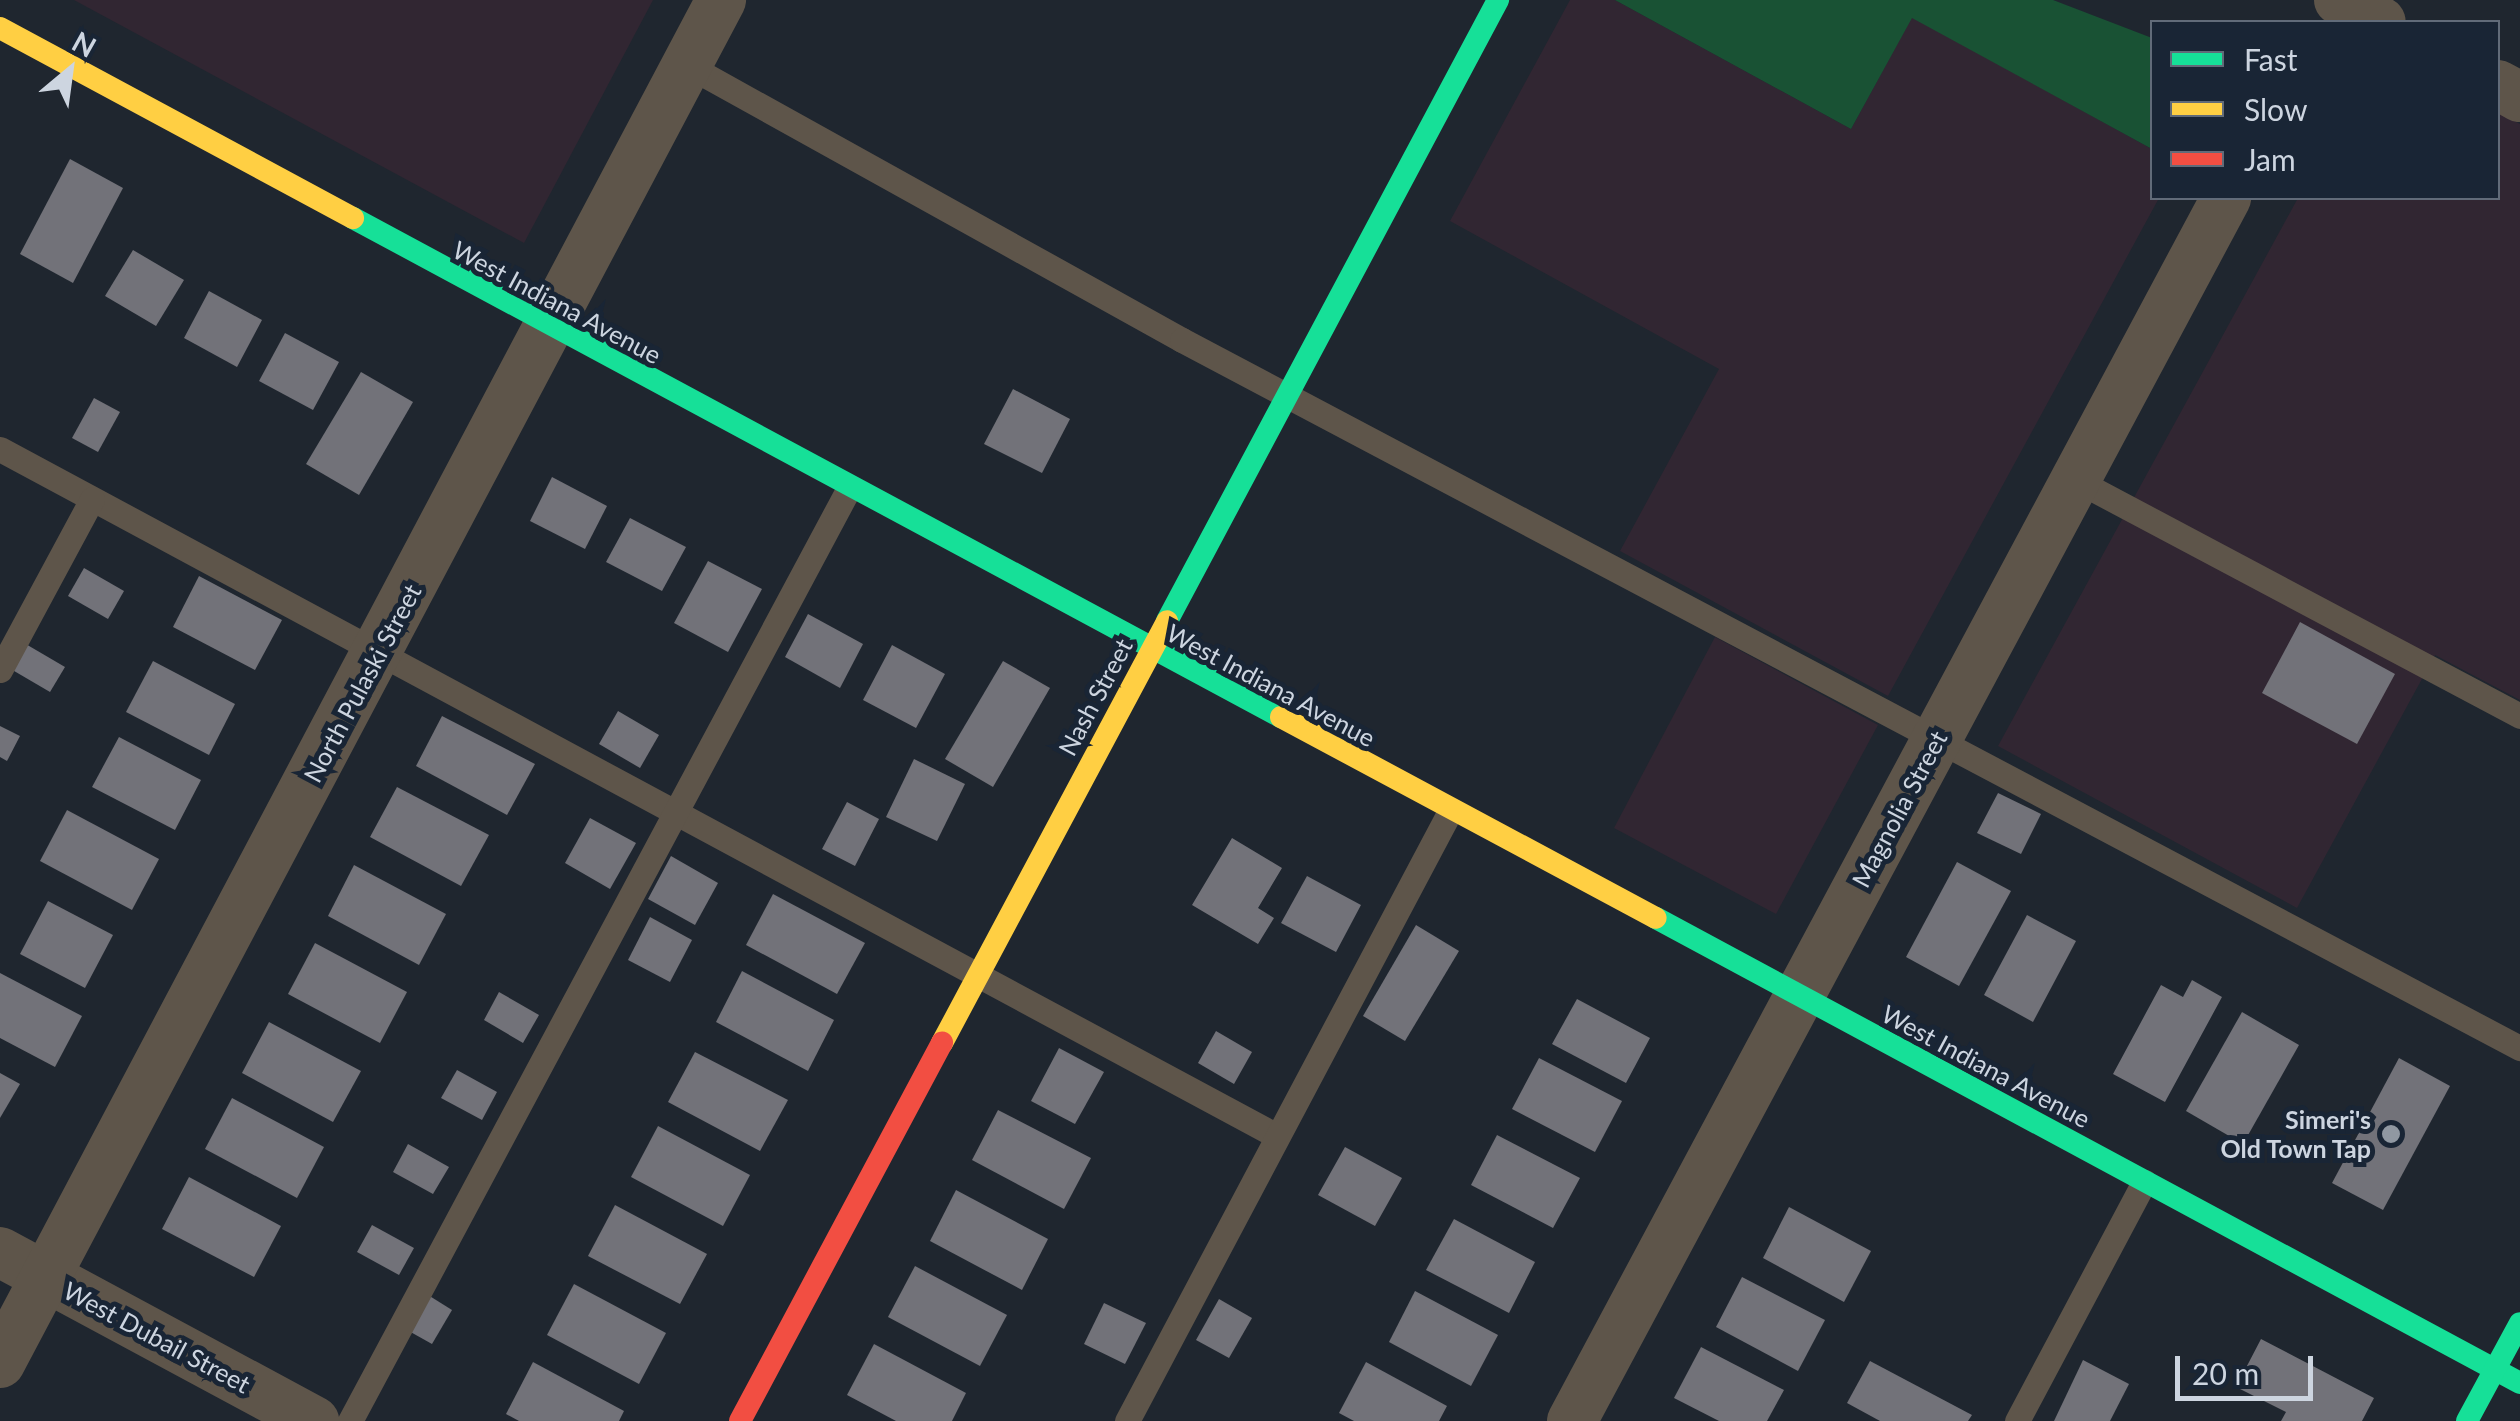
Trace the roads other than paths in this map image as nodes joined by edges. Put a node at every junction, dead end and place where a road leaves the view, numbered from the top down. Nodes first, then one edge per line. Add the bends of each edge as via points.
1 (721, 0) edge
2 (1498, 0) edge
3 (2338, 0) edge
4 (2377, 20) edge
5 (0, 28) edge
6 (687, 65) junction
7 (2225, 200) edge
8 (550, 330) junction
9 (1286, 394) junction
10 (0, 450) edge
11 (2076, 480) junction
12 (848, 490) junction
13 (92, 499) junction
14 (1151, 651) junction
15 (378, 653) junction
16 (0, 670) edge
17 (2520, 716) edge
18 (1937, 735) junction
19 (1449, 813) junction
20 (675, 814) junction
21 (977, 976) junction
22 (1799, 998) junction
23 (2520, 1048) edge
24 (1276, 1136) junction
25 (2144, 1182) junction
26 (0, 1252) edge
27 (46, 1277) junction
28 (2520, 1322) edge
29 (0, 1363) edge
30 (2495, 1370) junction
31 (2520, 1383) edge
32 (314, 1421) edge
33 (350, 1421) edge
34 (740, 1421) edge
35 (1127, 1421) edge
36 (1572, 1421) edge
37 (2018, 1421) edge
38 (2467, 1421) edge

1 - 6 street, North Pulaski Street
2 - 9 street, Nash Street
3 - 4 street
5 - 8 street, West Indiana Avenue
6 - 8 street, North Pulaski Street
6 - 9 lane
7 - 11 street, Magnolia Street
8 - 12 street, West Indiana Avenue
8 - 15 street, North Pulaski Street
9 - 14 street, Nash Street
9 - 18 lane
10 - 13 lane
11 - 17 lane
11 - 18 street, Magnolia Street
12 - 14 street, West Indiana Avenue
12 - 20 lane
13 - 15 lane
13 - 16 lane
14 - 19 street, West Indiana Avenue
14 - 21 street, Nash Street
15 - 20 lane
15 - 27 street, North Pulaski Street
18 - 22 street, Magnolia Street
18 - 23 lane
19 - 22 street, West Indiana Avenue
19 - 24 lane
20 - 21 lane
20 - 33 lane
21 - 24 lane
21 - 34 street, Nash Street
22 - 25 street, West Indiana Avenue
22 - 36 street, Magnolia Street
24 - 35 lane
25 - 30 street, West Indiana Avenue
25 - 37 lane
26 - 27 street, West Dubail Street
27 - 29 street, North Pulaski Street
27 - 32 street, West Dubail Street
28 - 30 street
30 - 31 street, West Indiana Avenue
30 - 38 street

